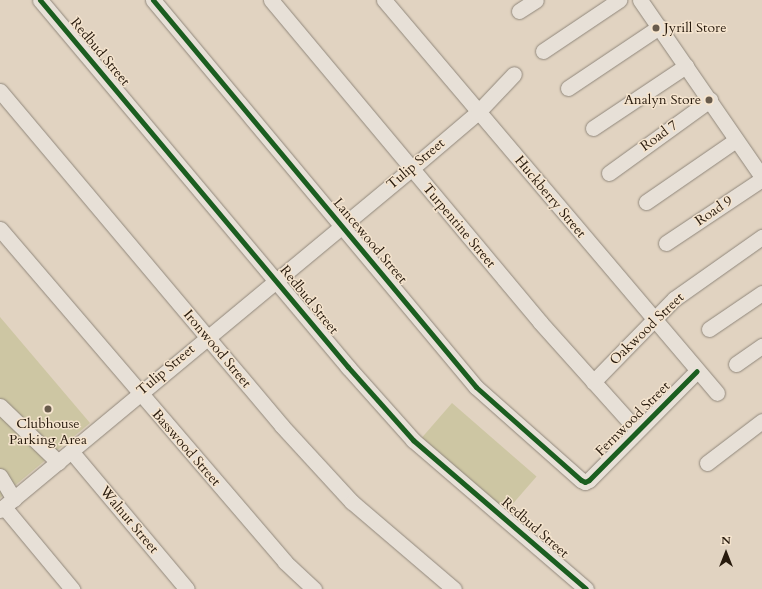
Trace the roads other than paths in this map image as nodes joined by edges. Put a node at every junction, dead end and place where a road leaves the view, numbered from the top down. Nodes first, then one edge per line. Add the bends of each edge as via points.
1 (40, 0) edge
2 (153, 0) edge
3 (271, 0) edge
4 (384, 0) edge
5 (536, 0) edge
6 (619, 0) edge
7 (640, 0) edge
8 (519, 11) dead end
9 (659, 27) junction
10 (543, 51) dead end
11 (686, 66) junction
12 (514, 74) dead end
13 (568, 88) dead end
14 (0, 91) edge
15 (710, 100) junction
16 (478, 112) junction
17 (593, 128) dead end
18 (736, 140) junction
19 (411, 169) junction
20 (609, 173) dead end
21 (762, 178) edge
22 (646, 202) dead end
23 (341, 225) junction
24 (0, 228) edge
25 (762, 238) edge
26 (666, 243) dead end
27 (276, 279) junction
28 (762, 293) edge
29 (654, 321) junction
30 (709, 330) dead end
31 (207, 337) junction
32 (762, 346) edge
33 (736, 364) dead end
34 (697, 371) junction
35 (593, 382) junction
36 (139, 393) junction
37 (716, 393) dead end
38 (0, 406) edge
39 (762, 421) edge
40 (637, 430) junction
41 (71, 451) junction
42 (58, 462) junction
43 (707, 463) dead end
44 (0, 476) edge
45 (584, 482) joint
46 (6, 505) edge
47 (72, 589) edge
48 (187, 589) edge
49 (314, 589) edge
50 (454, 589) edge
51 (586, 589) edge

1 - 27 street, Redbud Street
2 - 23 street, Lancewood Street
3 - 19 street, Turpentine Street
4 - 16 street, Huckberry Street
5 - 8 street
6 - 10 street
7 - 9 street
9 - 11 street
9 - 13 street
11 - 15 street
11 - 17 street
12 - 16 street, Tulip Street
14 - 31 street, Ironwood Street
15 - 18 street
15 - 20 street, Road 7
16 - 19 street, Tulip Street
16 - 29 street, Huckberry Street
18 - 21 street
18 - 22 street
19 - 23 street, Tulip Street
19 - 35 street, Turpentine Street
21 - 26 street, Road 9
23 - 27 street, Tulip Street
23 - 45 street, Lancewood Street via 476,387
24 - 36 street, Basswood Street
25 - 29 street, Oakwood Street via 674,299
27 - 31 street, Tulip Street
27 - 51 street, Redbud Street via 348,367 413,440
28 - 30 street
29 - 34 street, Huckberry Street
29 - 35 street, Oakwood Street
31 - 36 street, Tulip Street
31 - 50 street, Ironwood Street via 282,426 352,502
32 - 33 street
34 - 37 street, Huckberry Street
34 - 40 street, Fernwood Street
35 - 40 street, Turpentine Street
36 - 41 street, Tulip Street
36 - 49 street, Basswood Street via 285,562
38 - 42 street
39 - 43 street
40 - 45 street, Fernwood Street via 589,480
41 - 42 street, Tulip Street
41 - 48 street, Walnut Street
42 - 46 street, Tulip Street
44 - 46 street
46 - 47 street

